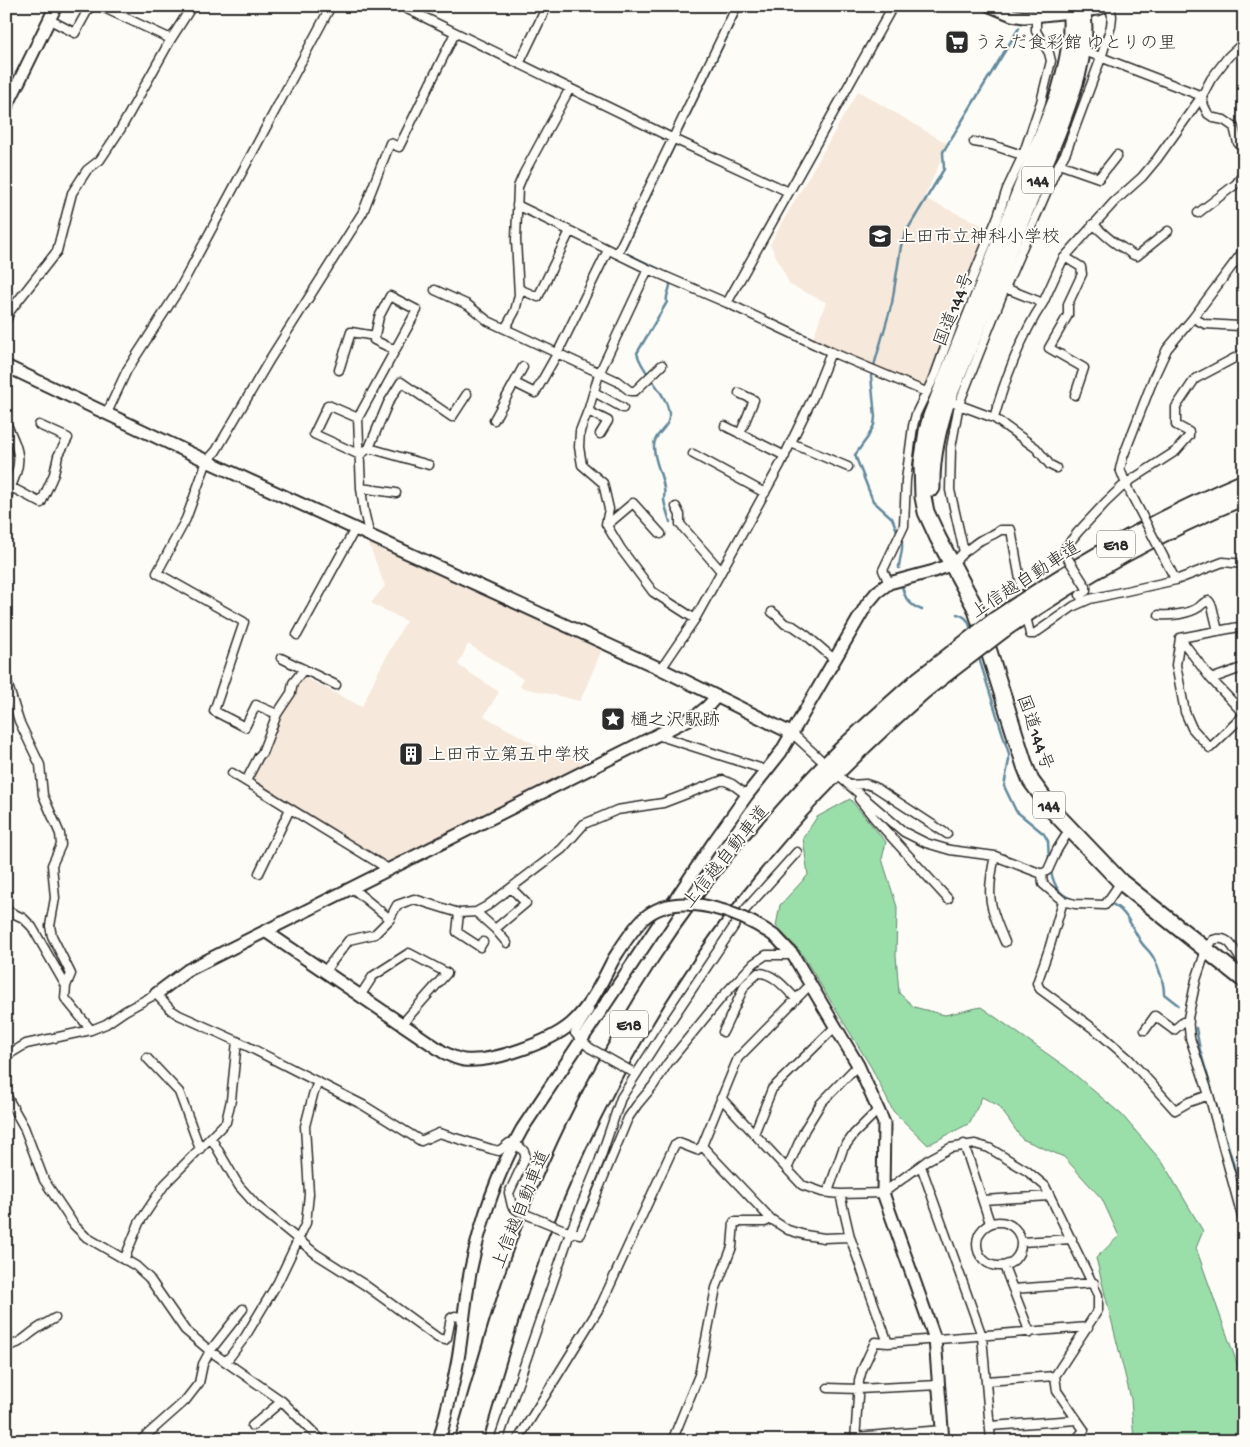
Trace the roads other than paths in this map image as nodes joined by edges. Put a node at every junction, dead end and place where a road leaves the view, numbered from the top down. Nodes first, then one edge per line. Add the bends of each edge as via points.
1 (56, 6) edge
2 (90, 6) edge
3 (100, 6) edge
4 (192, 6) edge
5 (331, 6) edge
6 (401, 6) edge
7 (547, 6) edge
8 (737, 6) edge
9 (893, 6) edge
10 (990, 6) edge
11 (1106, 6) edge
12 (1110, 6) edge
13 (1076, 9) edge
14 (1036, 17) junction
15 (50, 20) junction
16 (455, 33) junction
17 (170, 39) junction
18 (1244, 42) edge
19 (1082, 50) junction
20 (1101, 58) junction
21 (520, 64) junction
22 (570, 88) junction
23 (1202, 96) junction
24 (6, 108) edge
25 (674, 138) junction
26 (974, 142) dead end
27 (1244, 148) edge
28 (1117, 155) dead end
29 (1028, 158) junction
30 (1059, 164) junction
31 (1244, 173) edge
32 (789, 192) junction
33 (517, 205) junction
34 (1198, 213) dead end
35 (1093, 224) junction
36 (570, 231) junction
37 (1168, 232) dead end
38 (608, 250) junction
39 (1244, 250) edge
40 (617, 254) junction
41 (1065, 257) junction
42 (648, 269) junction
43 (1005, 288) junction
44 (519, 289) junction
45 (435, 290) dead end
46 (727, 303) junction
47 (1044, 303) junction
48 (1193, 318) junction
49 (6, 322) edge
50 (505, 329) junction
51 (1244, 330) edge
52 (375, 336) junction
53 (395, 350) junction
54 (831, 352) junction
55 (1244, 353) edge
56 (557, 354) junction
57 (6, 366) edge
58 (662, 366) dead end
59 (524, 367) dead end
60 (340, 370) dead end
61 (599, 374) junction
62 (515, 383) junction
63 (594, 392) junction
64 (926, 392) junction
65 (739, 393) dead end
66 (467, 394) dead end
67 (1076, 395) dead end
68 (953, 403) junction
69 (623, 408) dead end
70 (588, 411) junction
71 (107, 413) junction
72 (358, 418) junction
73 (994, 418) junction
74 (494, 420) dead end
75 (6, 423) edge
76 (39, 425) dead end
77 (725, 426) dead end
78 (600, 434) dead end
79 (740, 434) junction
80 (791, 443) junction
81 (369, 448) junction
82 (693, 454) dead end
83 (360, 455) junction
84 (785, 456) junction
85 (207, 461) junction
86 (429, 465) dead end
87 (848, 467) dead end
88 (1056, 468) dead end
89 (1244, 476) edge
90 (1244, 482) edge
91 (1125, 484) junction
92 (11, 487) junction
93 (361, 488) junction
94 (396, 493) dead end
95 (765, 493) junction
96 (1244, 497) edge
97 (6, 499) edge
98 (1244, 501) edge
99 (676, 507) dead end
100 (1171, 514) junction
101 (607, 525) junction
102 (355, 530) junction
103 (661, 534) dead end
104 (370, 536) junction
105 (1135, 547) junction
106 (964, 552) junction
107 (952, 564) junction
108 (1244, 564) edge
109 (721, 571) junction
110 (1174, 578) junction
111 (889, 583) junction
112 (1021, 586) dead end
113 (1083, 602) junction
114 (772, 612) dead end
115 (1160, 615) dead end
116 (695, 619) junction
117 (1027, 621) dead end
118 (999, 624) junction
119 (1244, 626) edge
120 (1218, 631) junction
121 (297, 635) dead end
122 (1180, 638) junction
123 (281, 658) dead end
124 (834, 659) junction
125 (1244, 667) edge
126 (304, 669) junction
127 (661, 669) junction
128 (1211, 679) junction
129 (6, 680) edge
130 (336, 685) dead end
131 (922, 685) junction
132 (716, 697) junction
133 (277, 714) junction
134 (1244, 715) edge
135 (792, 734) junction
136 (657, 735) junction
137 (820, 759) dead end
138 (760, 768) dead end
139 (232, 773) dead end
140 (842, 779) dead end
141 (246, 781) junction
142 (849, 785) junction
143 (747, 795) junction
144 (290, 809) junction
145 (1070, 829) junction
146 (946, 834) dead end
147 (797, 852) dead end
148 (995, 856) junction
149 (390, 870) junction
150 (1047, 870) junction
151 (259, 873) dead end
152 (1121, 882) junction
153 (352, 888) junction
154 (511, 888) junction
155 (948, 899) dead end
156 (1063, 901) junction
157 (7, 911) edge
158 (476, 912) junction
159 (459, 913) junction
160 (390, 919) junction
161 (495, 930) junction
162 (265, 931) junction
163 (483, 942) dead end
164 (1006, 942) dead end
165 (507, 944) dead end
166 (1206, 950) junction
167 (793, 955) junction
168 (1244, 964) edge
169 (324, 972) junction
170 (1244, 980) edge
171 (810, 985) junction
172 (66, 986) junction
173 (597, 991) junction
174 (156, 994) junction
175 (360, 996) junction
176 (796, 999) junction
177 (1189, 1022) junction
178 (402, 1024) junction
179 (835, 1027) junction
180 (91, 1030) junction
181 (1145, 1030) dead end
182 (723, 1032) dead end
183 (237, 1041) junction
184 (586, 1044) junction
185 (6, 1056) edge
186 (147, 1058) dead end
187 (858, 1065) junction
188 (634, 1073) junction
189 (318, 1082) junction
190 (6, 1095) edge
191 (1209, 1095) junction
192 (721, 1098) junction
193 (878, 1110) junction
194 (754, 1134) junction
195 (211, 1138) junction
196 (964, 1144) junction
197 (514, 1145) junction
198 (702, 1146) junction
199 (200, 1149) junction
200 (921, 1166) junction
201 (787, 1169) junction
202 (828, 1192) junction
203 (883, 1193) junction
204 (840, 1194) junction
205 (1050, 1196) junction
206 (983, 1200) junction
207 (771, 1219) junction
208 (990, 1224) junction
209 (1244, 1224) edge
210 (570, 1233) junction
211 (850, 1238) junction
212 (1072, 1239) junction
213 (298, 1240) junction
214 (1021, 1242) junction
215 (124, 1260) junction
216 (1004, 1266) junction
217 (1094, 1283) junction
218 (1013, 1289) junction
219 (243, 1309) dead end
220 (55, 1318) dead end
221 (464, 1318) junction
222 (1088, 1327) junction
223 (1030, 1333) junction
224 (982, 1336) junction
225 (935, 1339) junction
226 (888, 1344) junction
227 (6, 1346) edge
228 (210, 1351) junction
229 (226, 1362) junction
230 (1055, 1376) junction
231 (986, 1381) junction
232 (939, 1385) junction
233 (828, 1388) dead end
234 (858, 1389) junction
235 (282, 1401) junction
236 (1077, 1420) junction
237 (252, 1426) dead end
238 (990, 1426) junction
239 (942, 1436) edge
240 (855, 1439) edge
241 (140, 1441) edge
242 (322, 1441) edge
243 (439, 1441) edge
244 (463, 1441) edge
245 (474, 1441) edge
246 (498, 1441) edge
247 (516, 1441) edge
248 (672, 1441) edge
249 (991, 1441) edge
250 (1075, 1441) edge

1 - 15 street
2 - 15 street via 75,33
3 - 17 street
4 - 17 street
5 - 71 street via 180,288 127,370
6 - 16 street
7 - 21 street
8 - 25 street
9 - 32 street
10 - 14 street via 1012,15
11 - 13 street
12 - 20 street via 1111,26
13 - 14 street
13 - 19 highway, 国道144号 / 144
13 - 29 highway, 国道144号 / 144 via 1065,74 1050,119
14 - 29 street via 1036,31 1050,53 1051,61
15 - 24 street
16 - 21 street
16 - 85 street via 399,147 390,143 363,212
17 - 49 street via 120,130 72,193 57,251 10,311
18 - 23 street via 1228,57
19 - 20 street
19 - 68 highway, 国道144号 / 144 via 1066,112
20 - 23 street
20 - 30 street
21 - 22 street
22 - 25 street
22 - 33 street via 524,173 518,187
23 - 27 street via 1208,114 1234,127 1238,143
23 - 35 street via 1157,159
25 - 32 street
25 - 40 street
26 - 29 street
28 - 30 street via 1099,178
29 - 64 street via 1007,189
29 - 107 highway, 国道144号 / 144 via 927,431 922,464 923,497 932,526
30 - 43 street
31 - 34 street via 1236,184
32 - 46 street
33 - 36 street
33 - 44 street
35 - 37 street via 1133,256
35 - 41 street
36 - 38 street
36 - 44 street via 538,297
38 - 40 street
38 - 56 street
39 - 48 street
40 - 42 street
41 - 47 street
41 - 67 street via 1081,267 1082,274 1068,304 1068,315 1049,348 1084,368
42 - 46 street
42 - 61 street
43 - 47 street
43 - 68 street
44 - 50 street via 517,304
45 - 50 street via 468,305 488,321
46 - 54 street
47 - 73 street via 1033,318 1003,387
48 - 51 street via 1205,324 1239,326
48 - 91 street via 1167,349 1154,377 1123,457 1120,469
50 - 56 street
52 - 53 street via 374,340
52 - 53 street via 379,318 390,296 417,310
52 - 60 street via 351,332
53 - 72 street
54 - 64 street
54 - 80 street
55 - 91 street via 1195,379 1176,407 1176,425 1190,432 1189,436 1176,451
56 - 61 street
56 - 62 street via 535,393
57 - 71 street
58 - 61 street via 635,391
59 - 62 street
61 - 63 street
62 - 74 street
63 - 69 street
63 - 70 street
64 - 111 street via 913,426 904,526 883,570
65 - 79 street via 754,400
66 - 81 street via 452,417 401,382 388,403
68 - 73 street
68 - 106 street via 950,490
68 - 107 highway, 国道144号 / 144 via 942,418 935,449 932,488 938,527
70 - 78 street via 608,421
70 - 101 street via 580,430 579,447 582,465 603,483 609,509
71 - 85 street
72 - 83 street
72 - 83 street via 328,405 314,434
73 - 88 street via 1036,448
75 - 92 street via 20,460
76 - 92 street via 68,438 41,503
77 - 79 street
79 - 84 street
80 - 84 street
80 - 87 street
81 - 83 street
81 - 86 street
82 - 95 street
83 - 93 street
84 - 95 street
85 - 102 street
85 - 133 street via 186,519 157,573 244,622 214,711 245,727 256,704
89 - 100 highway
90 - 100 highway, 上信越自動車道 / E18
91 - 110 street, bridge
91 - 113 street, bridge via 1065,548 1065,554 1086,587 1080,595
92 - 97 street
93 - 94 street
93 - 104 street
95 - 109 street
96 - 105 highway, 上信越自動車道 / E18
98 - 105 highway
99 - 109 street via 680,524
100 - 118 highway, 上信越自動車道 / E18 via 1041,588
101 - 103 street via 633,503
101 - 116 street via 653,592
102 - 104 street
102 - 121 street
104 - 127 street
105 - 118 highway, 上信越自動車道 / E18
106 - 107 street
106 - 112 street via 1000,530 1011,530
107 - 111 street
107 - 145 highway, 国道144号 / 144 via 980,622 1031,781
108 - 110 street via 1223,562
109 - 116 street
110 - 113 street
111 - 124 street via 867,604
113 - 117 street via 1034,634 1030,634
114 - 124 street
115 - 120 street via 1189,611 1209,602
116 - 127 street
118 - 131 highway, 上信越自動車道 / E18, bridge
119 - 120 street
120 - 122 street
122 - 128 street
122 - 134 street via 1176,665 1185,712 1192,728 1210,748
123 - 126 street
124 - 135 street
125 - 128 street
126 - 130 street
126 - 133 street
127 - 132 street
128 - 134 street
129 - 172 street via 19,721 37,756 43,795 60,834 61,845 52,865 55,898 50,926 71,974
131 - 244 highway, 上信越自動車道 / E18 via 840,751 773,824 710,901 656,979 610,1057 567,1142 530,1230 498,1320
131 - 245 highway, 上信越自動車道 / E18 via 777,837 722,905 642,1024 573,1156 544,1225 510,1321
132 - 135 street
132 - 136 street via 696,715
133 - 141 street
135 - 137 street
135 - 143 street
136 - 138 street
136 - 149 street
139 - 141 street
140 - 142 street
141 - 144 street
142 - 146 street via 875,787
142 - 148 street via 904,832 926,843
142 - 155 street via 875,819
143 - 154 street via 723,780 664,803 617,810 584,824 562,849
143 - 184 street
144 - 149 street
144 - 151 street
145 - 150 street
145 - 152 highway, 国道144号 / 144
147 - 188 street via 745,910
148 - 150 street
148 - 164 street via 990,898
149 - 153 street
150 - 156 street via 1042,884
152 - 156 street via 1107,903
152 - 166 highway, 国道144号 / 144
153 - 160 street
153 - 162 street
154 - 158 street
154 - 161 street via 526,903
156 - 191 street via 1037,983 1040,989 1129,1058 1176,1110
157 - 172 street via 32,927
158 - 159 street
158 - 161 street
159 - 160 street via 414,899 397,905
159 - 163 street via 457,932 480,947
160 - 169 street via 375,934 349,940
161 - 165 street
162 - 169 street
162 - 174 street via 188,970
166 - 168 street via 1213,940 1226,939
166 - 170 highway, 国道144号 / 144
166 - 177 street via 1196,980
167 - 171 street
167 - 173 street, bridge via 776,938 749,922 702,905 667,905 643,919 613,960
167 - 210 street via 766,955 754,963 668,1063 628,1118 580,1234
169 - 175 street
171 - 176 street
171 - 179 street
172 - 180 street via 65,998
173 - 178 street via 572,1023 560,1032 537,1044 485,1059 452,1057
173 - 184 street via 594,1003 575,1033
174 - 180 street
174 - 183 street via 179,1016
175 - 178 street
175 - 178 street via 373,976 409,953 447,973
176 - 182 street via 777,980 765,972 758,973 745,985
176 - 192 street via 738,1058
177 - 181 street via 1183,1022 1174,1030 1156,1016
177 - 191 street via 1190,1038
179 - 187 street
179 - 194 street via 772,1089
180 - 185 street via 26,1044
183 - 189 street
183 - 195 street via 229,1114
184 - 188 street, bridge
184 - 197 street
186 - 199 street via 178,1092
187 - 193 street
187 - 201 street via 821,1103
188 - 210 street via 621,1098
189 - 197 street via 421,1141 439,1133 499,1151 509,1143
189 - 213 street via 305,1126 309,1194 306,1223
190 - 215 street via 24,1127 44,1180 74,1225 86,1237
191 - 209 street
192 - 194 street
192 - 198 street
193 - 202 street via 843,1149
193 - 203 street via 884,1123
194 - 201 street
195 - 199 street
195 - 213 street via 239,1186 256,1205
196 - 200 street via 950,1148
196 - 205 street via 989,1148 1010,1160 1046,1186
196 - 206 street
197 - 210 street, bridge via 526,1155 509,1193 512,1206
197 - 221 street via 487,1208
198 - 207 street
198 - 247 street via 697,1150 678,1143 674,1146 601,1305
199 - 215 street via 165,1184 138,1223
200 - 203 street
200 - 224 street
201 - 202 street via 802,1185
202 - 204 street
203 - 204 street
203 - 225 street
204 - 211 street
205 - 206 street
205 - 212 street
206 - 208 street
207 - 211 street via 788,1230 805,1235
207 - 248 street via 765,1222 734,1222 732,1248 716,1288 699,1375
208 - 214 street via 999,1222 1012,1227
208 - 216 street via 982,1229 977,1241 978,1250 988,1262
210 - 246 street
211 - 226 street
212 - 214 street
212 - 217 street
213 - 221 street via 438,1338 445,1340 451,1318
213 - 229 street via 274,1289
214 - 216 street via 1014,1259
215 - 228 street via 150,1278 185,1330
216 - 218 street
217 - 218 street
217 - 222 street via 1098,1310
218 - 223 street
219 - 228 street
220 - 227 street via 14,1346
221 - 243 street
222 - 223 street
222 - 230 street
223 - 224 street
224 - 225 street
224 - 231 street
225 - 226 street
225 - 232 street
226 - 234 street via 875,1342 862,1370
228 - 229 street
228 - 241 street via 199,1383 185,1402
229 - 235 street
230 - 231 street
230 - 236 street via 1058,1391
231 - 238 street
232 - 234 street
232 - 239 street
233 - 234 street
234 - 240 street
235 - 237 street
235 - 242 street
236 - 238 street
236 - 250 street via 1084,1430
238 - 249 street
239 - 240 street

